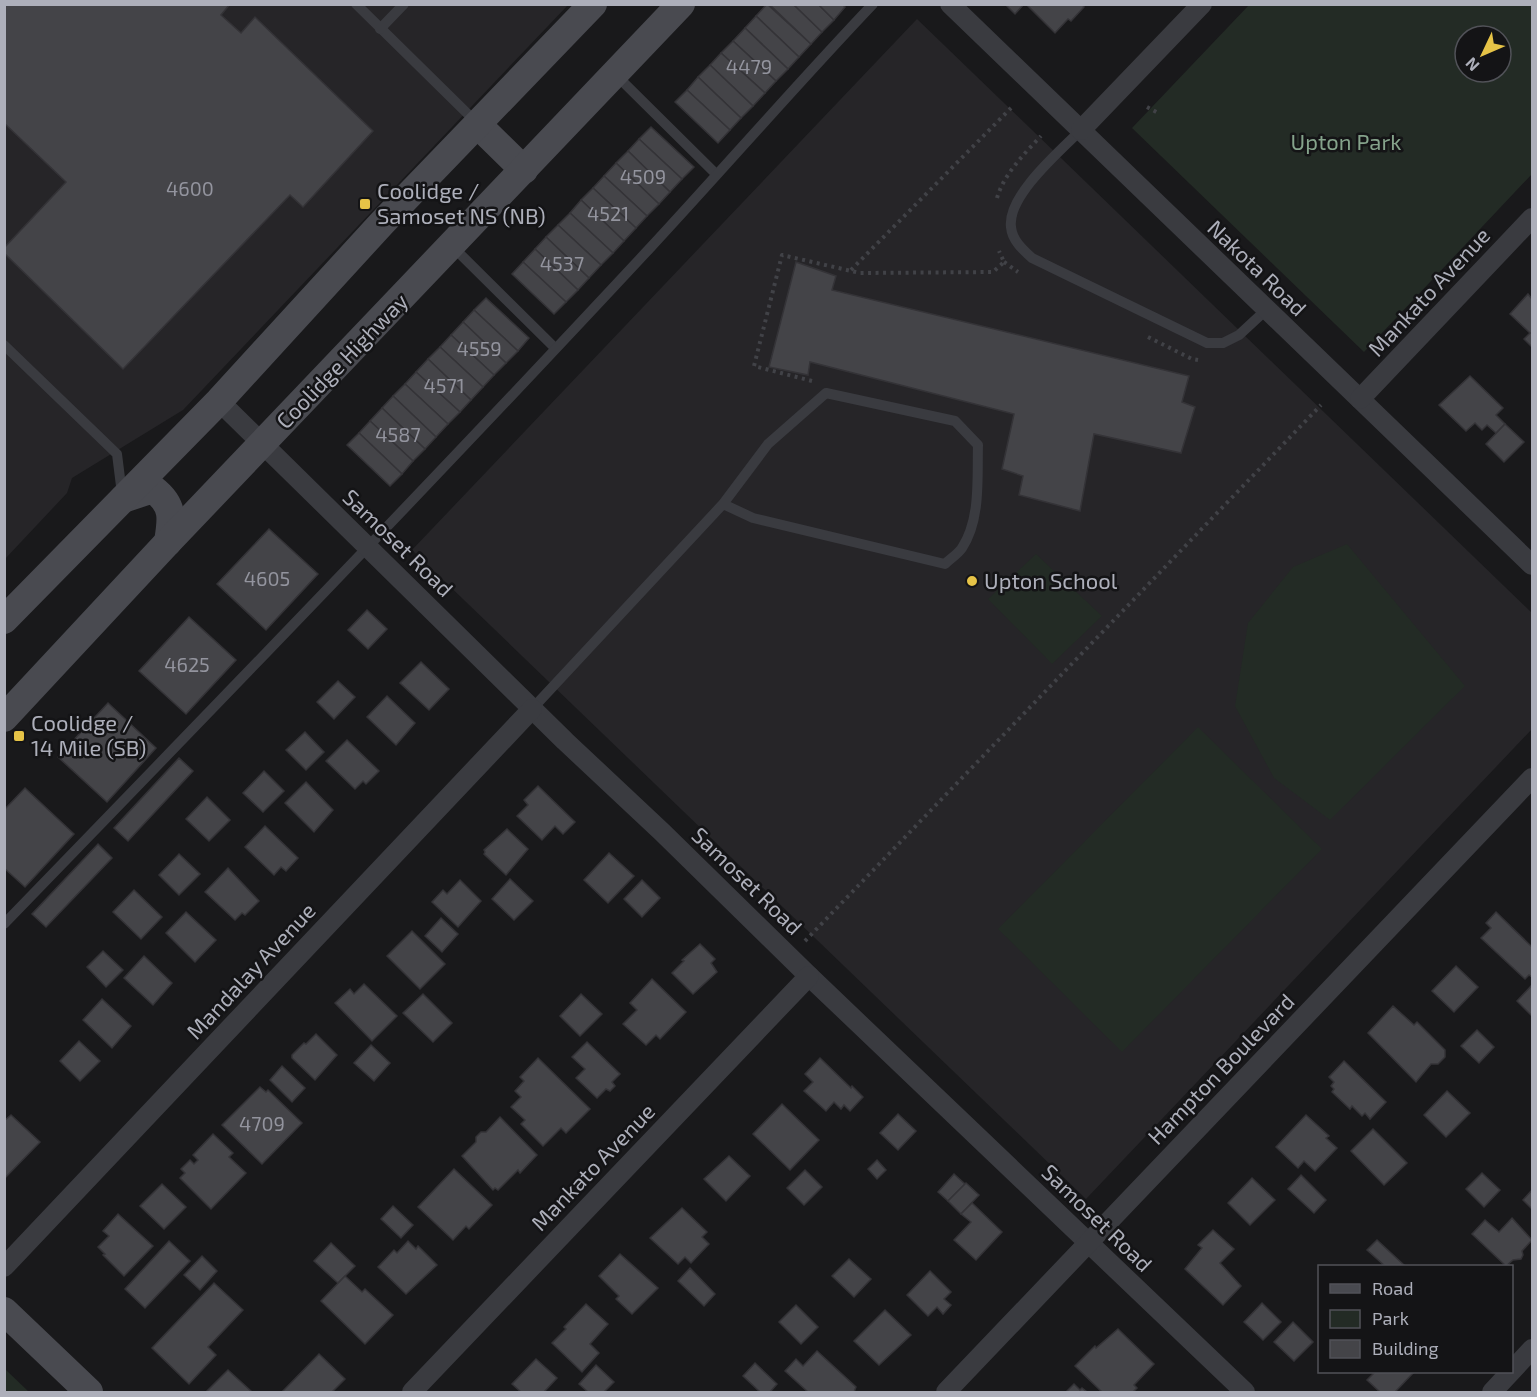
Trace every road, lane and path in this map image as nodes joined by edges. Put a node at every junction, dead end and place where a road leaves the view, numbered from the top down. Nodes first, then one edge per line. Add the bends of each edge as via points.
1 (356, 4) edge
2 (404, 4) edge
3 (593, 4) edge
4 (681, 4) edge
5 (873, 4) edge
6 (950, 4) edge
7 (1202, 4) edge
8 (381, 29) junction
9 (615, 74) junction
10 (1147, 107) dead end
11 (1011, 108) dead end
12 (1160, 114) dead end
13 (478, 125) junction
14 (1081, 130) junction
15 (1041, 136) dead end
16 (524, 170) junction
17 (716, 174) junction
18 (996, 202) dead end
19 (1533, 218) edge
20 (452, 246) junction
21 (998, 247) dead end
22 (850, 271) junction
23 (1266, 310) junction
24 (4, 345) edge
25 (555, 348) junction
26 (812, 381) dead end
27 (1360, 399) junction
28 (219, 401) junction
29 (1321, 405) dead end
30 (262, 445) junction
31 (123, 499) junction
32 (723, 504) junction
33 (168, 542) junction
34 (368, 547) junction
35 (1533, 565) edge
36 (4, 620) edge
37 (532, 709) junction
38 (4, 718) edge
39 (1533, 778) edge
40 (4, 924) edge
41 (803, 943) dead end
42 (809, 975) junction
43 (1088, 1243) junction
44 (4, 1267) edge
45 (4, 1311) edge
46 (1533, 1350) edge
47 (1513, 1370) edge
48 (1511, 1373) edge
49 (89, 1392) edge
50 (412, 1392) edge
51 (946, 1392) edge
52 (1245, 1392) edge
53 (1492, 1392) edge

1 - 8 lane
2 - 8 lane
3 - 13 main road
4 - 9 main road, Coolidge Highway
5 - 17 lane
6 - 14 street, Nakota Road
7 - 14 street
8 - 13 lane
9 - 16 main road, Coolidge Highway
9 - 17 lane
10 - 12 path
11 - 22 path
13 - 16 main road
13 - 28 main road
14 - 23 street, Nakota Road
14 - 23 lane via 1015,202 1011,228 1019,247 1032,258 1207,343 1223,344
15 - 18 path via 1014,167
16 - 20 main road, Coolidge Highway
17 - 25 lane
19 - 27 street, Mankato Avenue
20 - 25 lane
20 - 30 main road, Coolidge Highway
21 - 22 path via 1004,262 993,272
22 - 26 path via 782,255 754,366
23 - 27 street, Nakota Road
24 - 31 lane via 117,454
25 - 34 lane
27 - 35 street, Nakota Road
28 - 30 street, Samoset Road
28 - 31 main road
29 - 41 path
30 - 33 main road, Coolidge Highway
30 - 34 street, Samoset Road
31 - 33 main road via 153,489 162,496 172,518
31 - 36 main road
32 - 32 lane via 753,518 945,564 962,549 972,526 978,445 955,421 826,393 768,444
32 - 37 lane
33 - 38 main road, Coolidge Highway
34 - 37 street, Samoset Road
34 - 40 lane
37 - 42 street, Samoset Road
37 - 44 street, Mandalay Avenue
39 - 43 street, Hampton Boulevard
42 - 43 street, Samoset Road
42 - 50 street, Mankato Avenue
43 - 51 street, Hampton Boulevard
43 - 52 street, Samoset Road
45 - 49 main road
46 - 47 street
48 - 53 street

